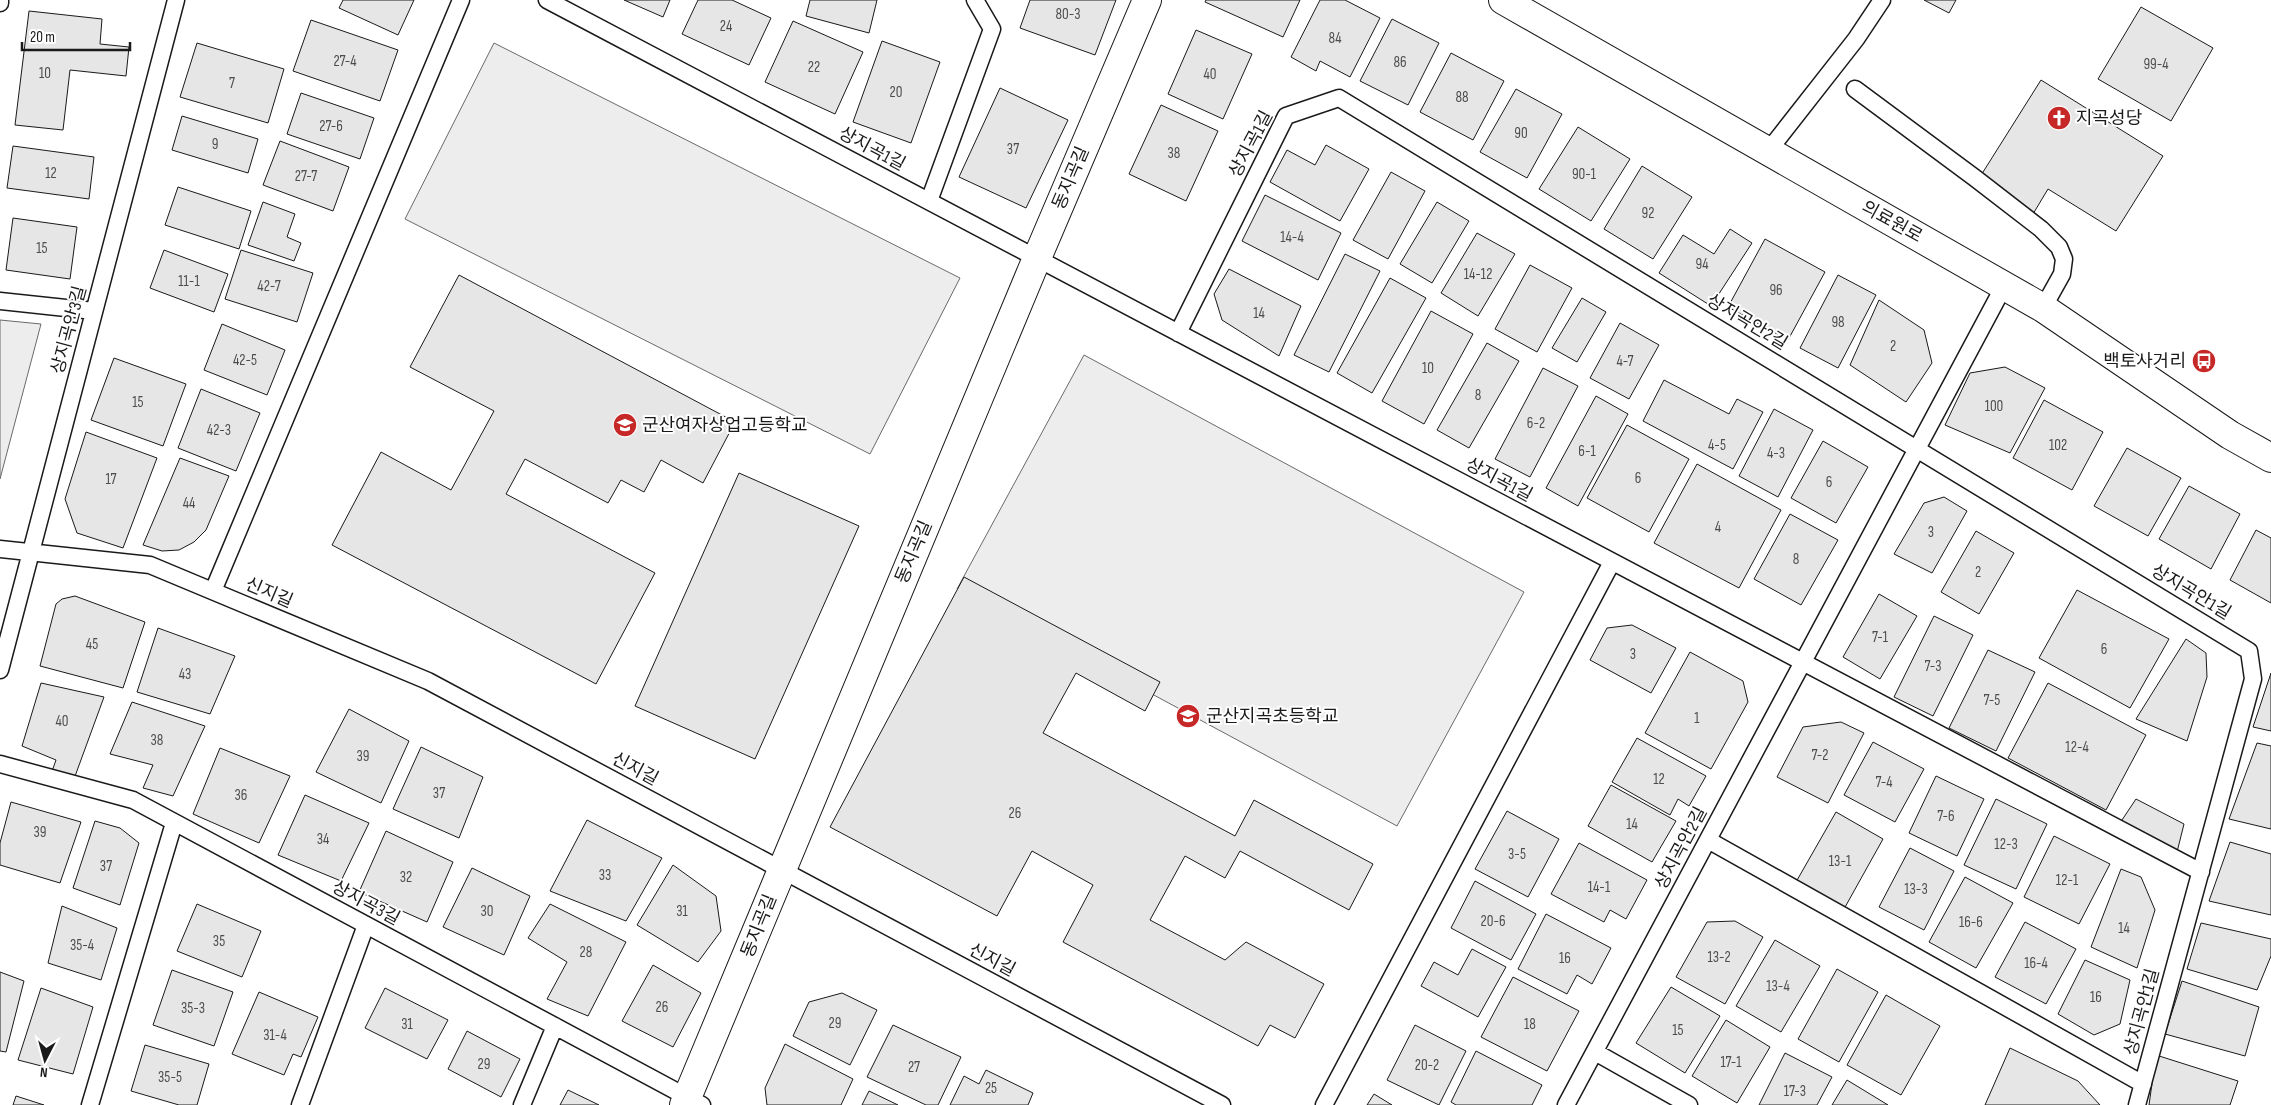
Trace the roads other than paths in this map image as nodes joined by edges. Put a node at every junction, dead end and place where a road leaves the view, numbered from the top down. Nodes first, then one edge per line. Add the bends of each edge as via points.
1 (176, 0) edge
2 (461, 0) edge
3 (547, 0) edge
4 (975, 0) edge
5 (1147, 0) edge
6 (1503, 0) edge
7 (1882, 0) edge
8 (1855, 89) dead end
9 (1769, 150) junction
10 (929, 201) junction
11 (1556, 230) joint
12 (1037, 258) junction
13 (2004, 286) junction
14 (0, 301) edge
15 (2043, 308) junction
16 (94, 311) junction
17 (1178, 333) junction
18 (1917, 449) junction
19 (2271, 458) edge
20 (0, 549) edge
21 (31, 552) junction
22 (1612, 562) junction
23 (213, 591) junction
24 (1802, 662) junction
25 (0, 670) edge
26 (0, 764) edge
27 (174, 823) junction
28 (1708, 840) junction
29 (782, 870) junction
30 (2201, 872) junction
31 (366, 925) junction
32 (555, 1026) junction
33 (1595, 1052) junction
34 (2143, 1084) junction
35 (691, 1102) edge
36 (90, 1105) edge
37 (300, 1105) edge
38 (522, 1105) edge
39 (1222, 1105) edge
40 (1324, 1105) edge
41 (1566, 1105) edge
42 (1689, 1105) edge
43 (2137, 1105) edge

1 - 16 lane, 상지곡안3길
2 - 23 lane
3 - 10 lane, 상지곡1길
4 - 10 lane via 992,29
5 - 12 street, 동지곡길
6 - 9 street, 의료원로
7 - 9 lane via 1856,39
8 - 15 lane via 1975,178 2059,247 2064,259 2062,274
9 - 13 street, 의료원로
10 - 12 lane, 상지곡1길
11 - 17 lane, 상지곡1길 via 1339,98 1286,116
11 - 18 lane, 상지곡안2길
12 - 17 lane, 상지곡1길
12 - 29 street, 동지곡길
13 - 15 street, 의료원로
13 - 18 lane, 상지곡안2길
14 - 16 lane
15 - 19 street, 의료원로 via 2230,435
16 - 21 lane, 상지곡안3길
17 - 22 lane, 상지곡1길
18 - 24 lane, 상지곡안2길
18 - 30 lane, 상지곡안1길 via 2249,651 2253,679
20 - 21 lane, 신지길
21 - 23 lane, 신지길 via 150,565
21 - 25 lane, 상지곡안3길
22 - 24 lane, 상지곡1길
22 - 40 lane
23 - 29 lane, 신지길 via 428,681
24 - 28 lane, 상지곡안2길
24 - 30 lane
26 - 27 lane, 상지곡3길 via 133,800
27 - 31 lane, 상지곡3길
27 - 36 lane
28 - 33 lane, 상지곡안2길
28 - 34 lane
29 - 35 street, 동지곡길
29 - 39 lane, 신지길
30 - 34 lane, 상지곡안1길
31 - 32 lane, 상지곡3길
31 - 37 lane
32 - 35 lane, 상지곡3길
32 - 38 lane
33 - 41 lane, 상지곡안2길
33 - 42 lane
34 - 43 lane, 상지곡안1길

